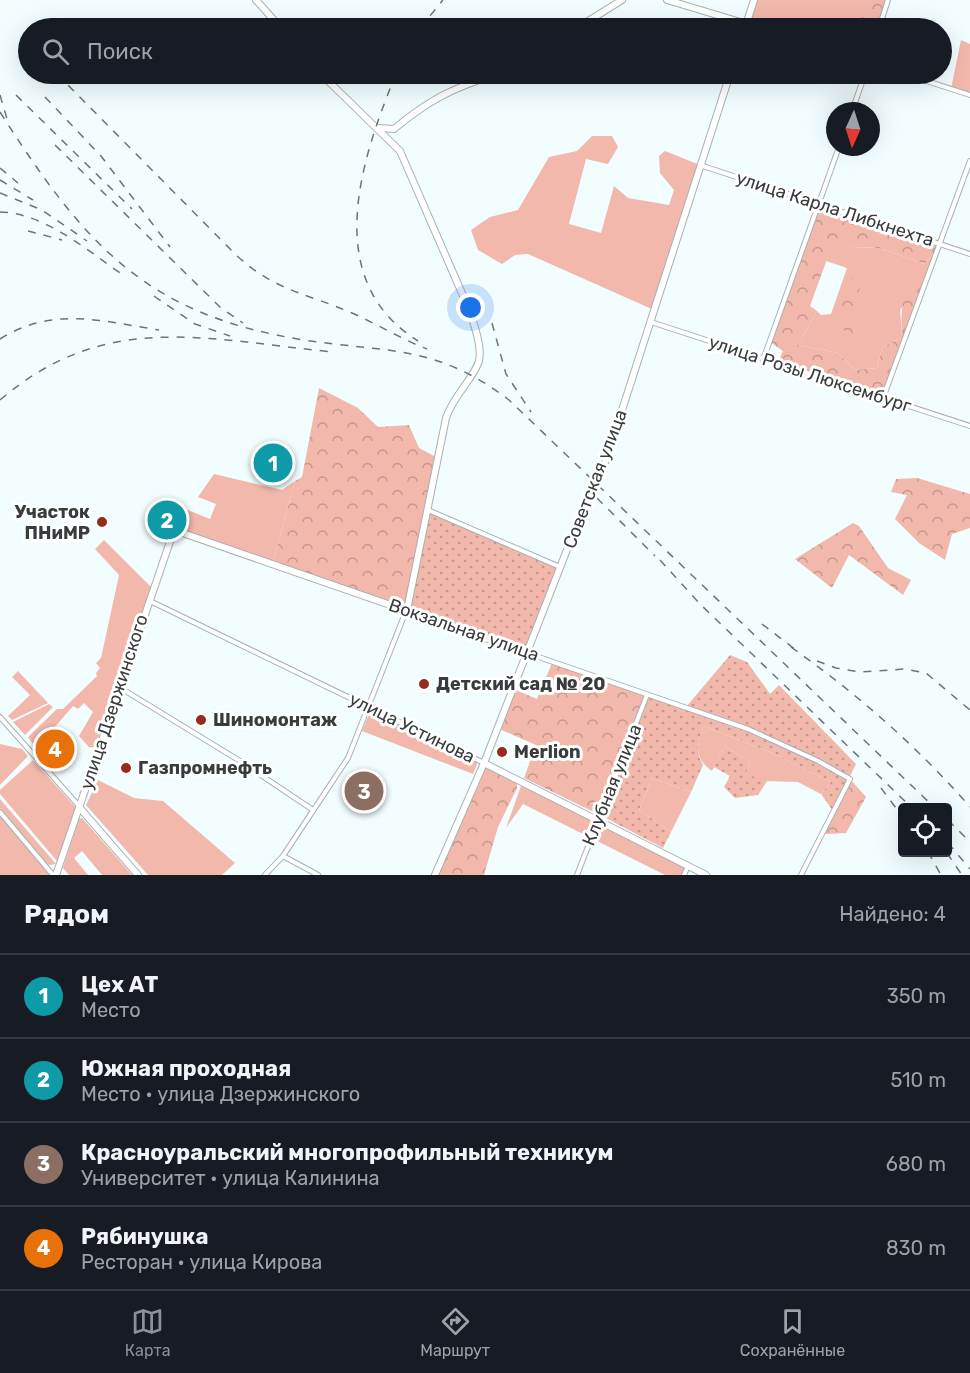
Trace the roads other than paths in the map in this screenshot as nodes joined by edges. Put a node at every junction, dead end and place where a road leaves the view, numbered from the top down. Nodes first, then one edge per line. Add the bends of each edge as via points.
1 (256, 0) edge
2 (622, 0) edge
3 (667, 0) edge
4 (754, 0) edge
5 (888, 0) edge
6 (272, 18) edge
7 (593, 18) edge
8 (722, 18) edge
9 (748, 18) edge
10 (882, 18) edge
11 (331, 84) edge
12 (465, 84) edge
13 (727, 84) edge
14 (861, 84) edge
15 (936, 84) edge
16 (970, 95) edge
17 (855, 102) edge
18 (378, 128) junction
19 (836, 156) edge
20 (970, 161) edge
21 (700, 165) junction
22 (820, 203) junction
23 (941, 244) junction
24 (970, 254) edge
25 (651, 322) junction
26 (763, 360) junction
27 (883, 398) junction
28 (970, 426) edge
29 (428, 510) junction
30 (174, 530) joint
31 (560, 567) junction
32 (148, 600) junction
33 (406, 610) junction
34 (526, 652) junction
35 (119, 687) junction
36 (646, 695) junction
37 (370, 707) junction
38 (0, 717) edge
39 (484, 763) junction
40 (79, 807) junction
41 (313, 810) junction
42 (0, 812) edge
43 (599, 821) junction
44 (283, 856) junction
45 (688, 866) junction
46 (54, 875) edge
47 (138, 875) edge
48 (265, 875) edge
49 (318, 875) edge
50 (435, 875) edge
51 (577, 875) edge
52 (684, 875) edge
53 (706, 875) edge
54 (801, 875) edge

1 - 6 street
2 - 7 street
3 - 8 street
4 - 9 street
5 - 10 street
11 - 18 street
12 - 18 street via 424,105 394,129
13 - 21 street, Советская улица
14 - 17 street
15 - 16 street
18 - 29 street via 408,164 471,314 479,348 475,370 448,412
19 - 22 street
20 - 23 street
21 - 22 street, улица Карла Либкнехта
21 - 25 street, Советская улица
22 - 23 street, улица Карла Либкнехта
22 - 26 street
23 - 24 street, улица Карла Либкнехта
23 - 27 street
25 - 26 street, улица Розы Люксембург
25 - 31 street, Советская улица via 606,460
26 - 27 street, улица Розы Люксембург
27 - 28 street, улица Розы Люксембург
29 - 31 street
29 - 33 street
30 - 32 street, улица Дзержинского
30 - 33 street, Вокзальная улица
31 - 34 street, Советская улица
32 - 35 street, улица Дзержинского
32 - 37 street, улица Устинова
33 - 34 street, Вокзальная улица
33 - 37 street
34 - 36 street, Вокзальная улица
34 - 39 street, Советская улица
35 - 40 street, улица Дзержинского
35 - 41 street
36 - 43 street, Клубная улица
36 - 54 street, Вокзальная улица via 748,729 850,779
37 - 39 street, улица Устинова
37 - 41 street via 348,758
38 - 40 street
39 - 43 street, улица Устинова
39 - 50 street, Советская улица
40 - 46 street, улица Дзержинского
40 - 47 street
41 - 44 street
42 - 46 street
43 - 45 street, улица Устинова
43 - 51 street, Клубная улица
44 - 48 street
44 - 49 street
45 - 52 street
45 - 53 street, улица Устинова

